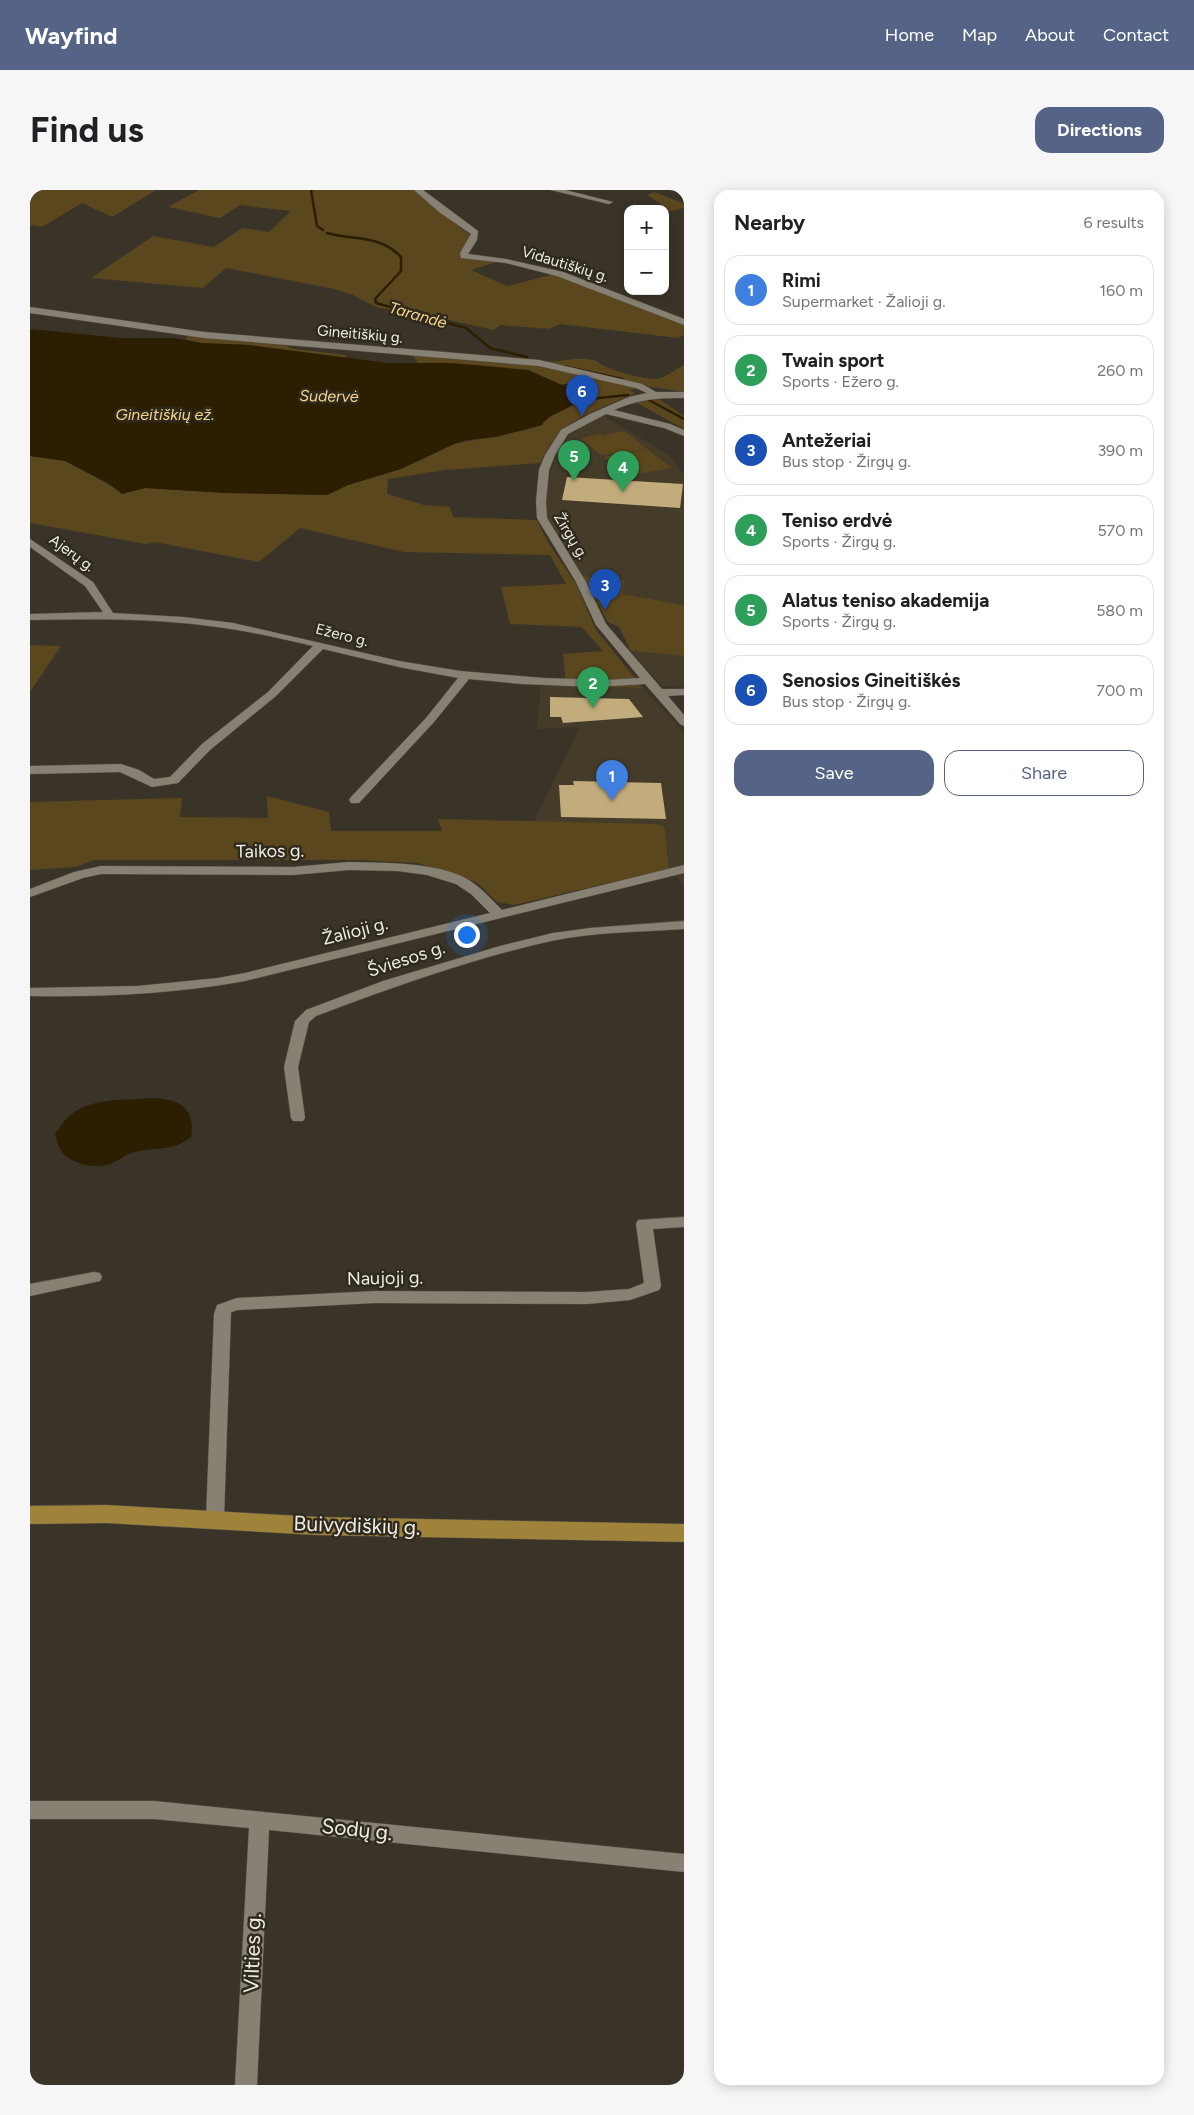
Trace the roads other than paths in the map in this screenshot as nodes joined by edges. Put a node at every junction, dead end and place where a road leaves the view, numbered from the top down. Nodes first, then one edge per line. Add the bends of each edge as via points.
1 (418, 190) edge
2 (555, 190) edge
3 (609, 202) dead end
4 (30, 310) edge
5 (684, 322) edge
6 (653, 395) junction
7 (684, 396) edge
8 (606, 410) junction
9 (684, 433) edge
10 (30, 542) edge
11 (30, 617) edge
12 (107, 617) junction
13 (321, 645) junction
14 (466, 676) junction
15 (647, 680) junction
16 (684, 692) edge
17 (659, 693) junction
18 (684, 722) edge
19 (30, 770) edge
20 (354, 800) dead end
21 (684, 869) edge
22 (30, 893) edge
23 (500, 915) junction
24 (684, 925) edge
25 (30, 992) edge
26 (298, 1118) dead end
27 (684, 1222) edge
28 (94, 1277) dead end
29 (30, 1290) edge
30 (30, 1515) edge
31 (215, 1518) junction
32 (680, 1532) edge
33 (30, 1810) edge
34 (260, 1820) junction
35 (684, 1863) edge
36 (246, 2085) edge

1 - 5 street, Vidautiškių g. via 475,233 464,256 506,261 560,274
2 - 3 street
4 - 6 street, Gineitiškių g. via 204,335 539,363 633,384
6 - 7 street, Gineitiškių g.
6 - 8 street, Žirgų g.
8 - 9 street
8 - 15 street, Žirgų g. via 570,429 557,442 544,470 541,514 581,582 601,625
10 - 12 street, Ajerų g. via 89,584 108,612
11 - 12 street, Ežero g.
12 - 13 street, Ežero g. via 220,624
13 - 14 street, Ežero g.
13 - 19 street via 272,694 206,747 174,780 152,783 121,768
14 - 15 street, Ežero g. via 600,683
14 - 20 street via 430,720
15 - 17 street, Žirgų g.
16 - 17 street
17 - 18 street, Žirgų g.
21 - 23 street, Žalioji g.
22 - 23 street, Taikos g. via 100,870 293,871 372,866 413,869 446,876 476,891
23 - 25 street, Žalioji g. via 211,984 140,992
24 - 26 street, Šviesos g. via 590,932 505,949 388,984 311,1013 302,1021 292,1067
27 - 31 street, Naujoji g. via 644,1224 654,1286 630,1294 518,1299 375,1296 237,1304 223,1309
28 - 29 street
30 - 31 main road, Buivydiškių g.
31 - 32 main road, Buivydiškių g. via 318,1526
33 - 34 street, Sodų g. via 154,1810
34 - 35 street, Sodų g.
34 - 36 street, Vilties g.

